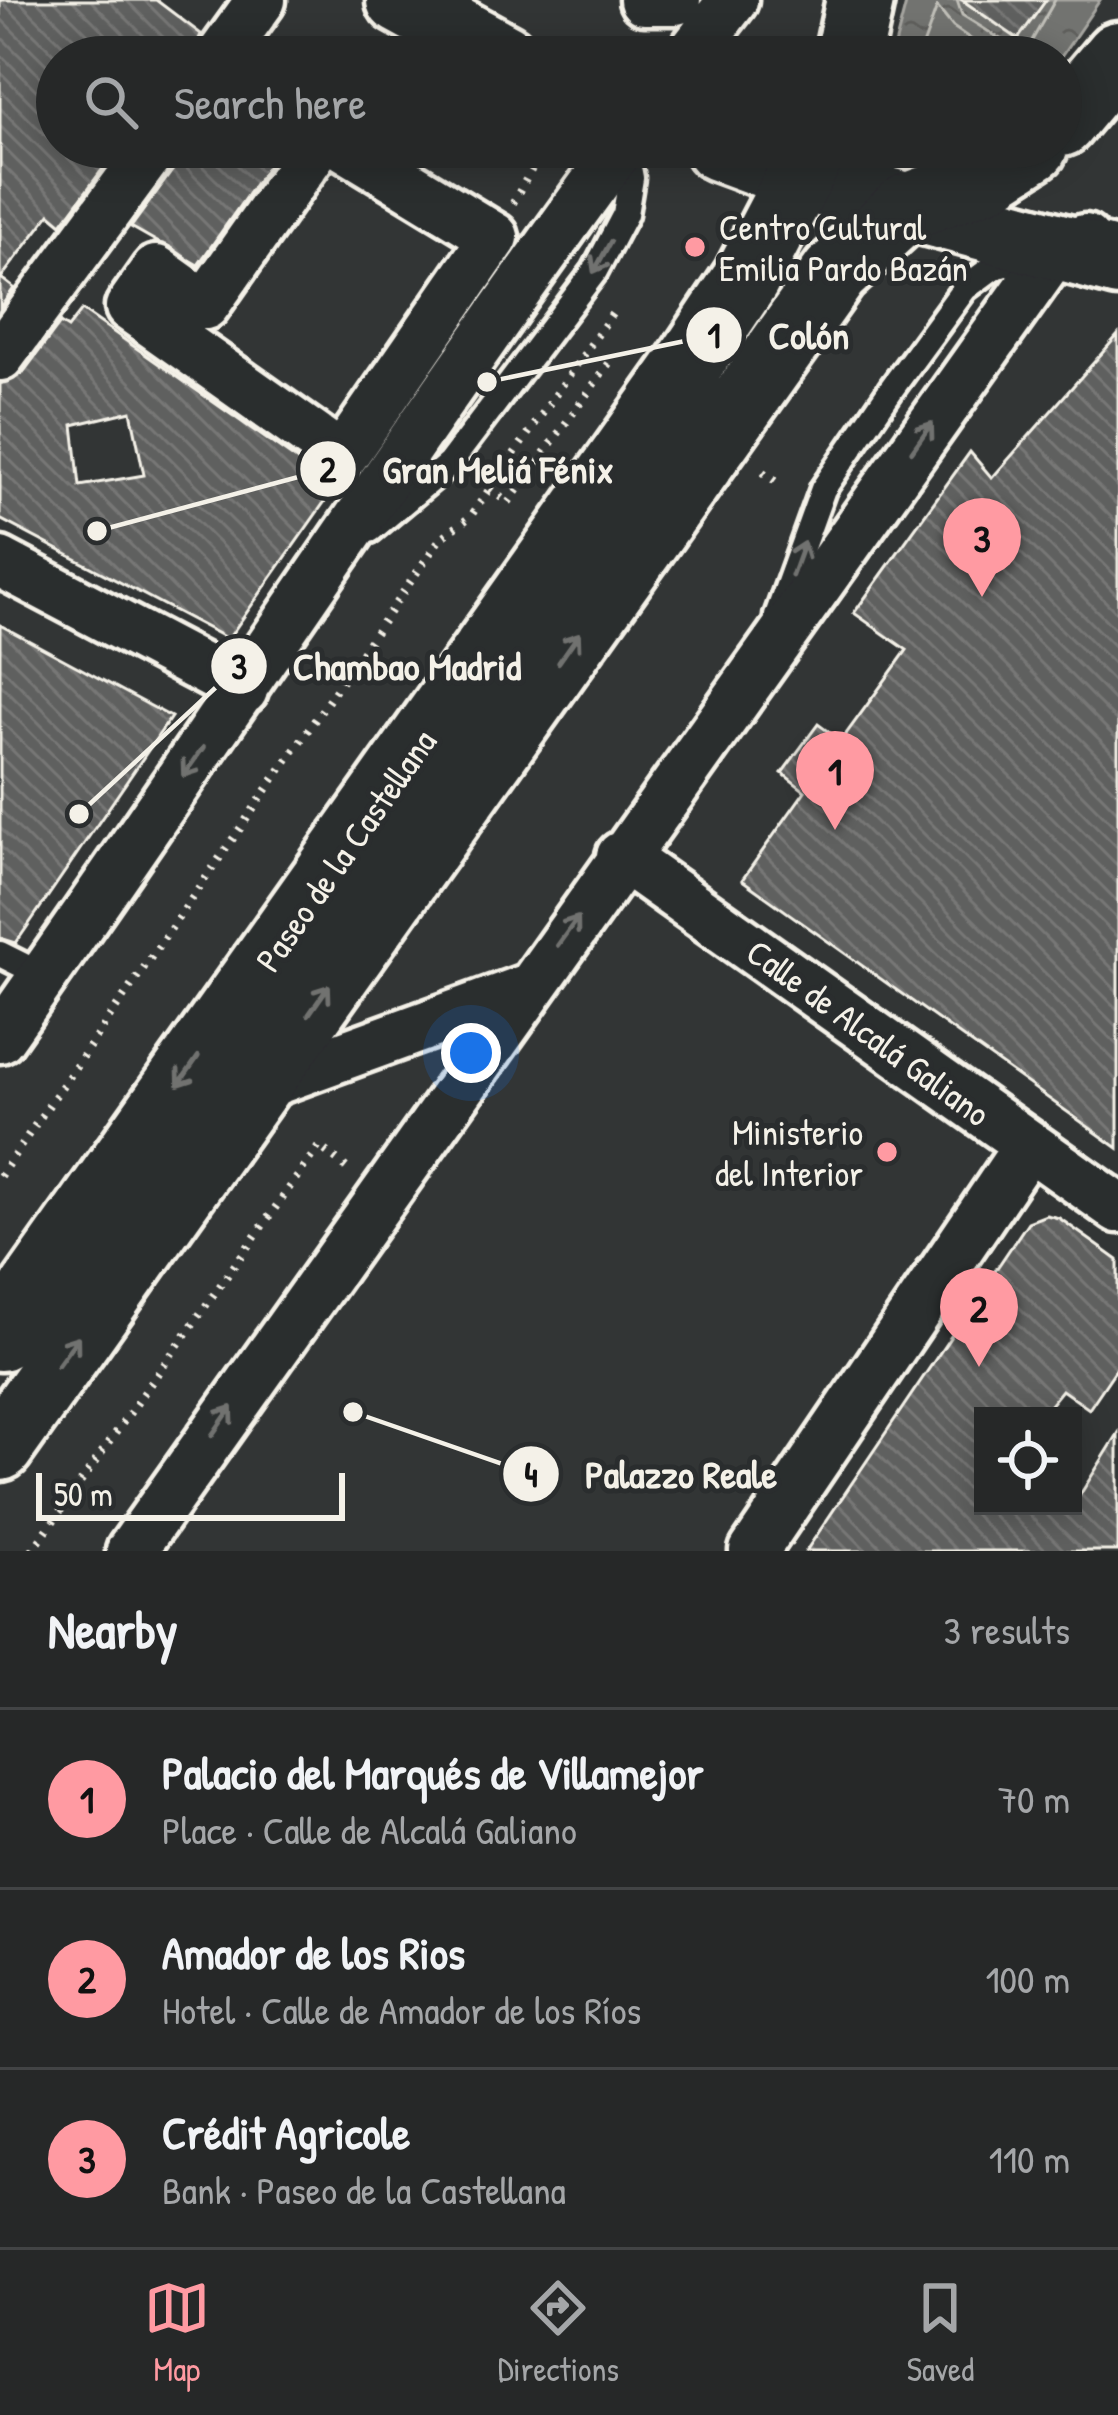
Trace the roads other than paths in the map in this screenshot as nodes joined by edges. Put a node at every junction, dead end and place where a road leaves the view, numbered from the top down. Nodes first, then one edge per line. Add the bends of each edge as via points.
1 (261, 0) edge
2 (400, 0) edge
3 (644, 0) edge
4 (860, 0) edge
5 (696, 25) edge
6 (235, 36) edge
7 (466, 36) edge
8 (852, 36) edge
9 (1118, 55) edge
10 (1082, 98) edge
11 (139, 168) edge
12 (301, 168) edge
13 (381, 168) edge
14 (608, 168) edge
15 (764, 168) edge
16 (799, 168) edge
17 (1001, 168) edge
18 (907, 207) junction
19 (1098, 246) edge
20 (0, 356) edge
21 (0, 562) edge
22 (243, 690) junction
23 (621, 856) junction
24 (0, 954) edge
25 (44, 976) junction
26 (526, 989) junction
27 (0, 1038) edge
28 (257, 1087) junction
29 (1028, 1146) junction
30 (1118, 1208) edge
31 (0, 1337) edge
32 (0, 1447) edge
33 (131, 1551) edge
34 (754, 1551) edge

1 - 6 street
2 - 7 main road
3 - 5 street
4 - 8 main road
9 - 10 main road
11 - 20 street
12 - 13 street via 205,304 156,270 130,308 342,457 494,237
14 -> 22 street via 409,438
15 -> 31 main road, Paseo de la Castellana via 746,279
16 - 18 main road
17 - 18 main road
18 - 19 main road
28 -> 18 main road, Paseo de la Castellana via 835,273
23 -> 19 street via 757,669
21 - 22 street
22 -> 25 street
26 -> 23 street
23 - 29 street, Calle de Alcalá Galiano
24 - 25 lane
25 - 27 street
26 - 28 street
33 -> 26 street
32 -> 28 main road, Paseo de la Castellana
29 - 30 street, Calle de Alcalá Galiano
29 - 34 street

